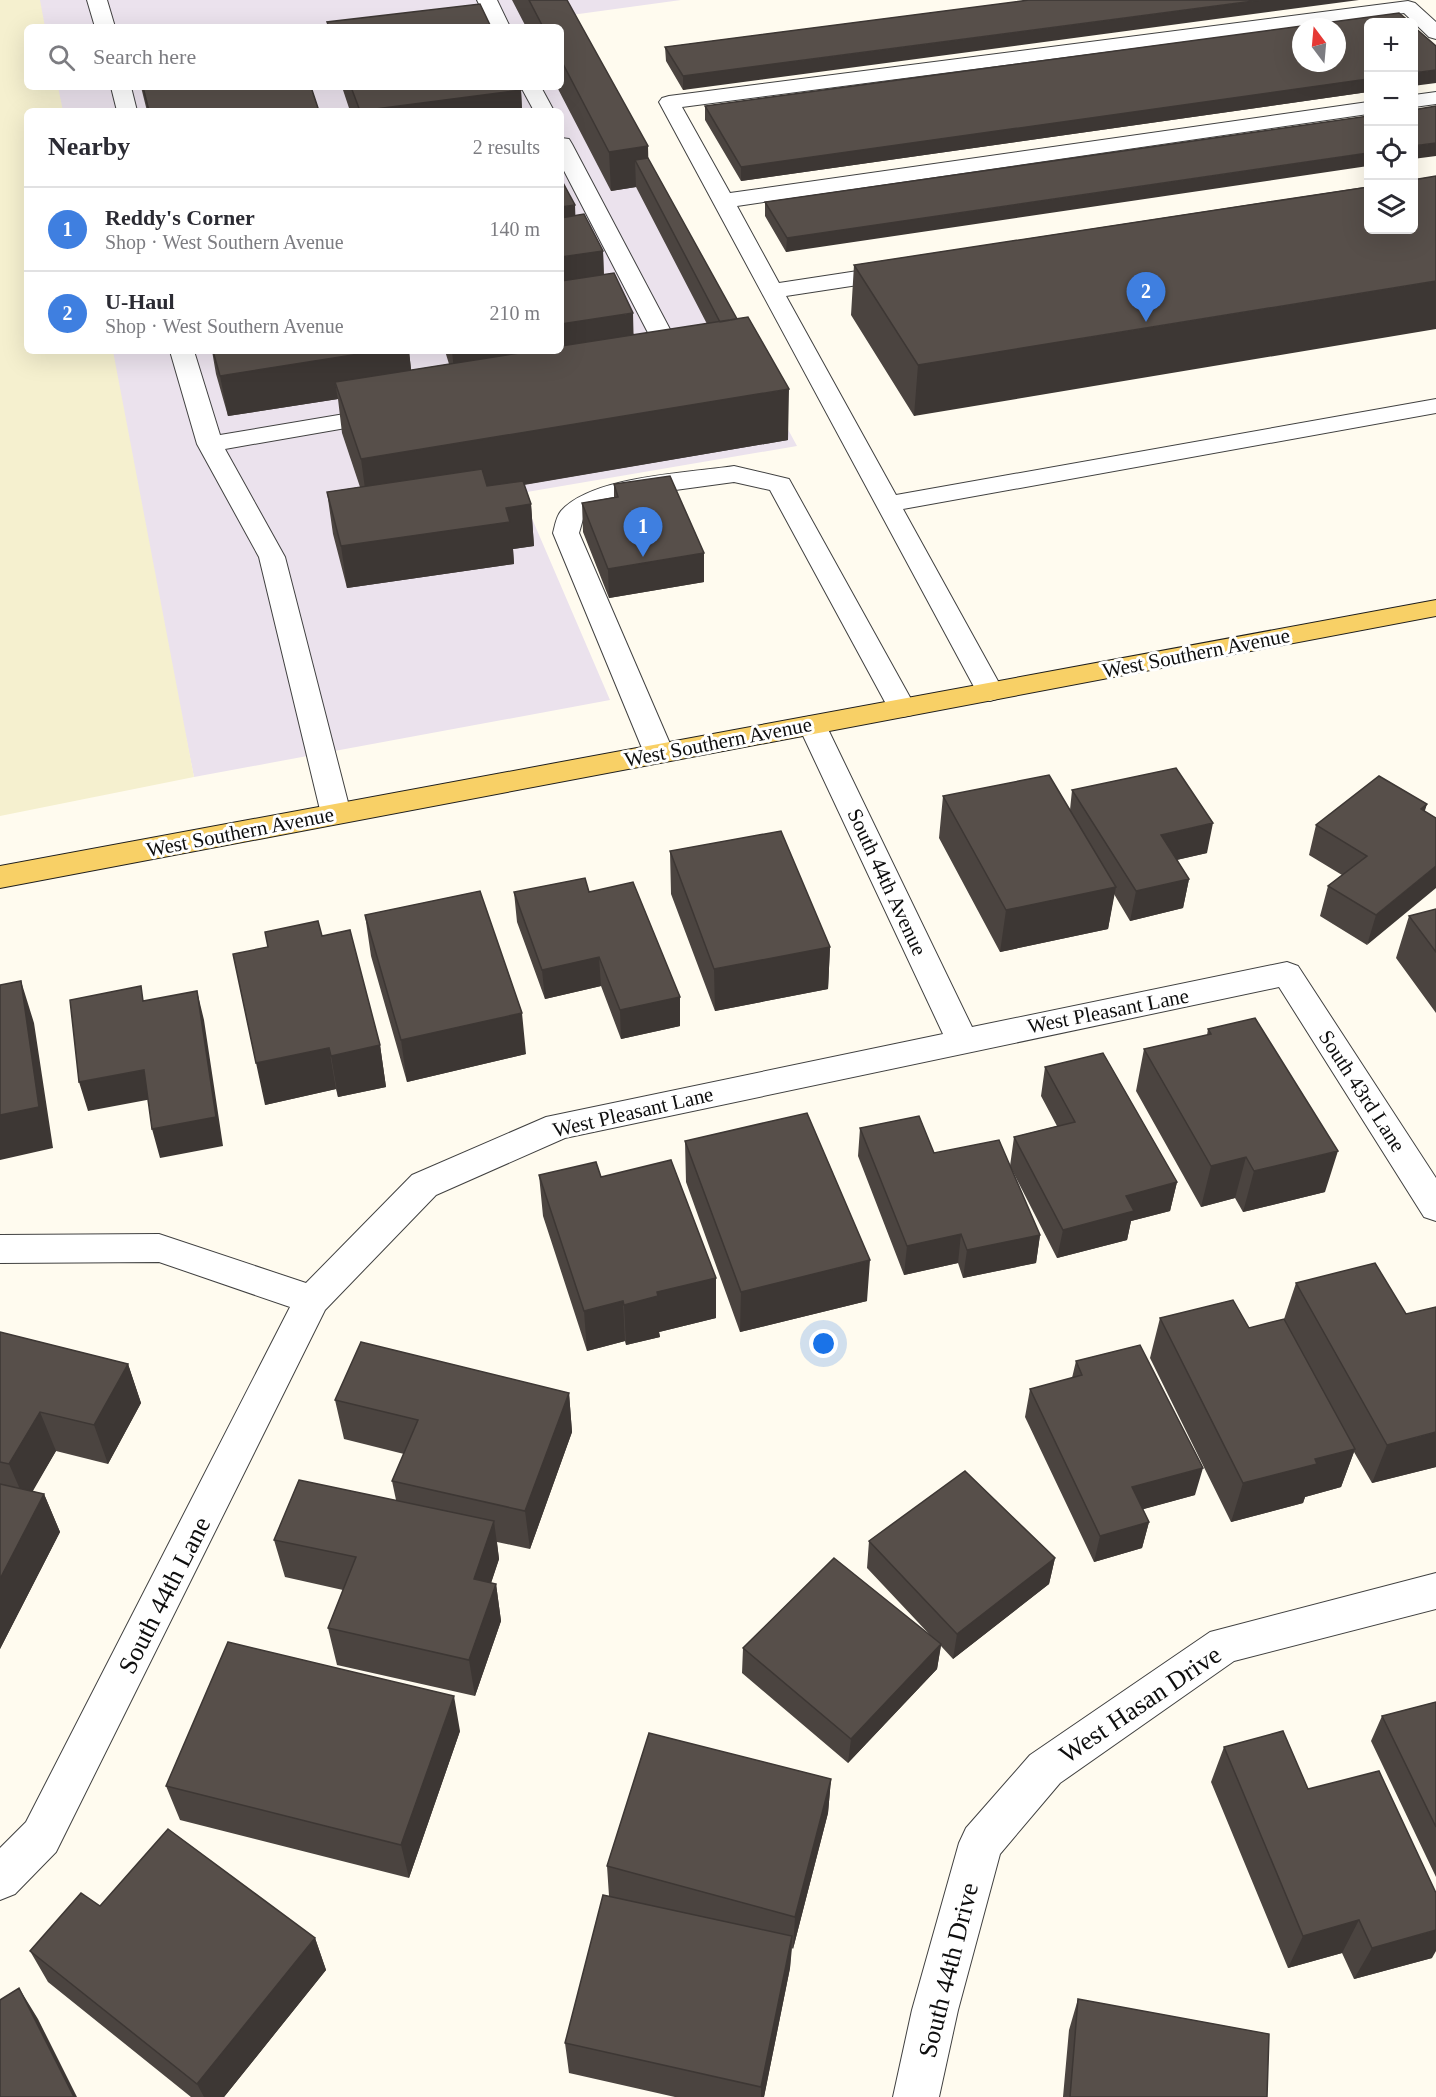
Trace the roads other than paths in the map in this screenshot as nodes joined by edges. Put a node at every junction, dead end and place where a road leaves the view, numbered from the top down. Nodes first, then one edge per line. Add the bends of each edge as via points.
1 (97, 0) edge
2 (487, 0) edge
3 (104, 24) edge
4 (497, 24) edge
5 (1436, 33) edge
6 (122, 90) edge
7 (533, 90) edge
8 (1436, 98) edge
9 (1418, 100) edge
10 (126, 108) edge
11 (542, 108) edge
12 (1364, 109) edge
13 (564, 150) edge
14 (723, 201) junction
15 (924, 268) edge
16 (772, 291) junction
17 (183, 354) edge
18 (633, 372) edge
19 (1436, 406) edge
20 (410, 410) edge
21 (210, 444) junction
22 (888, 504) junction
23 (1436, 608) edge
24 (990, 692) junction
25 (902, 708) junction
26 (812, 724) junction
27 (660, 753) junction
28 (336, 814) junction
29 (0, 877) edge
30 (1287, 974) joint
31 (962, 1040) junction
32 (1436, 1207) edge
33 (0, 1249) edge
34 (312, 1300) junction
35 (1436, 1591) edge
36 (981, 1843) joint
37 (0, 1879) edge
38 (916, 2097) edge

1 - 3 street
2 - 4 street
5 - 14 street via 1408,7 669,102
6 - 10 street
7 - 11 street
8 - 9 street
12 - 14 street
13 - 18 street via 670,352 666,360
14 - 16 street
15 - 16 street
16 - 22 street
17 - 21 street
19 - 22 street
20 - 21 street
21 - 28 street via 272,557
22 - 24 street
23 - 24 main road, West Southern Avenue
24 - 25 main road, West Southern Avenue
25 - 26 main road, West Southern Avenue
25 - 27 street via 780,484 734,474 619,490 588,502 571,516 566,533
26 - 27 main road, West Southern Avenue
26 - 31 street, South 44th Avenue
27 - 28 main road, West Southern Avenue
28 - 29 main road, West Southern Avenue
30 - 31 street, West Pleasant Lane
30 - 32 street, South 43rd Lane
31 - 34 street, West Pleasant Lane via 558,1126 424,1185
33 - 34 street via 159,1248
34 - 37 street, South 44th Lane via 41,1837
35 - 36 street, West Hasan Drive via 1224,1645 1045,1769
36 - 38 street, South 44th Drive via 935,2010

